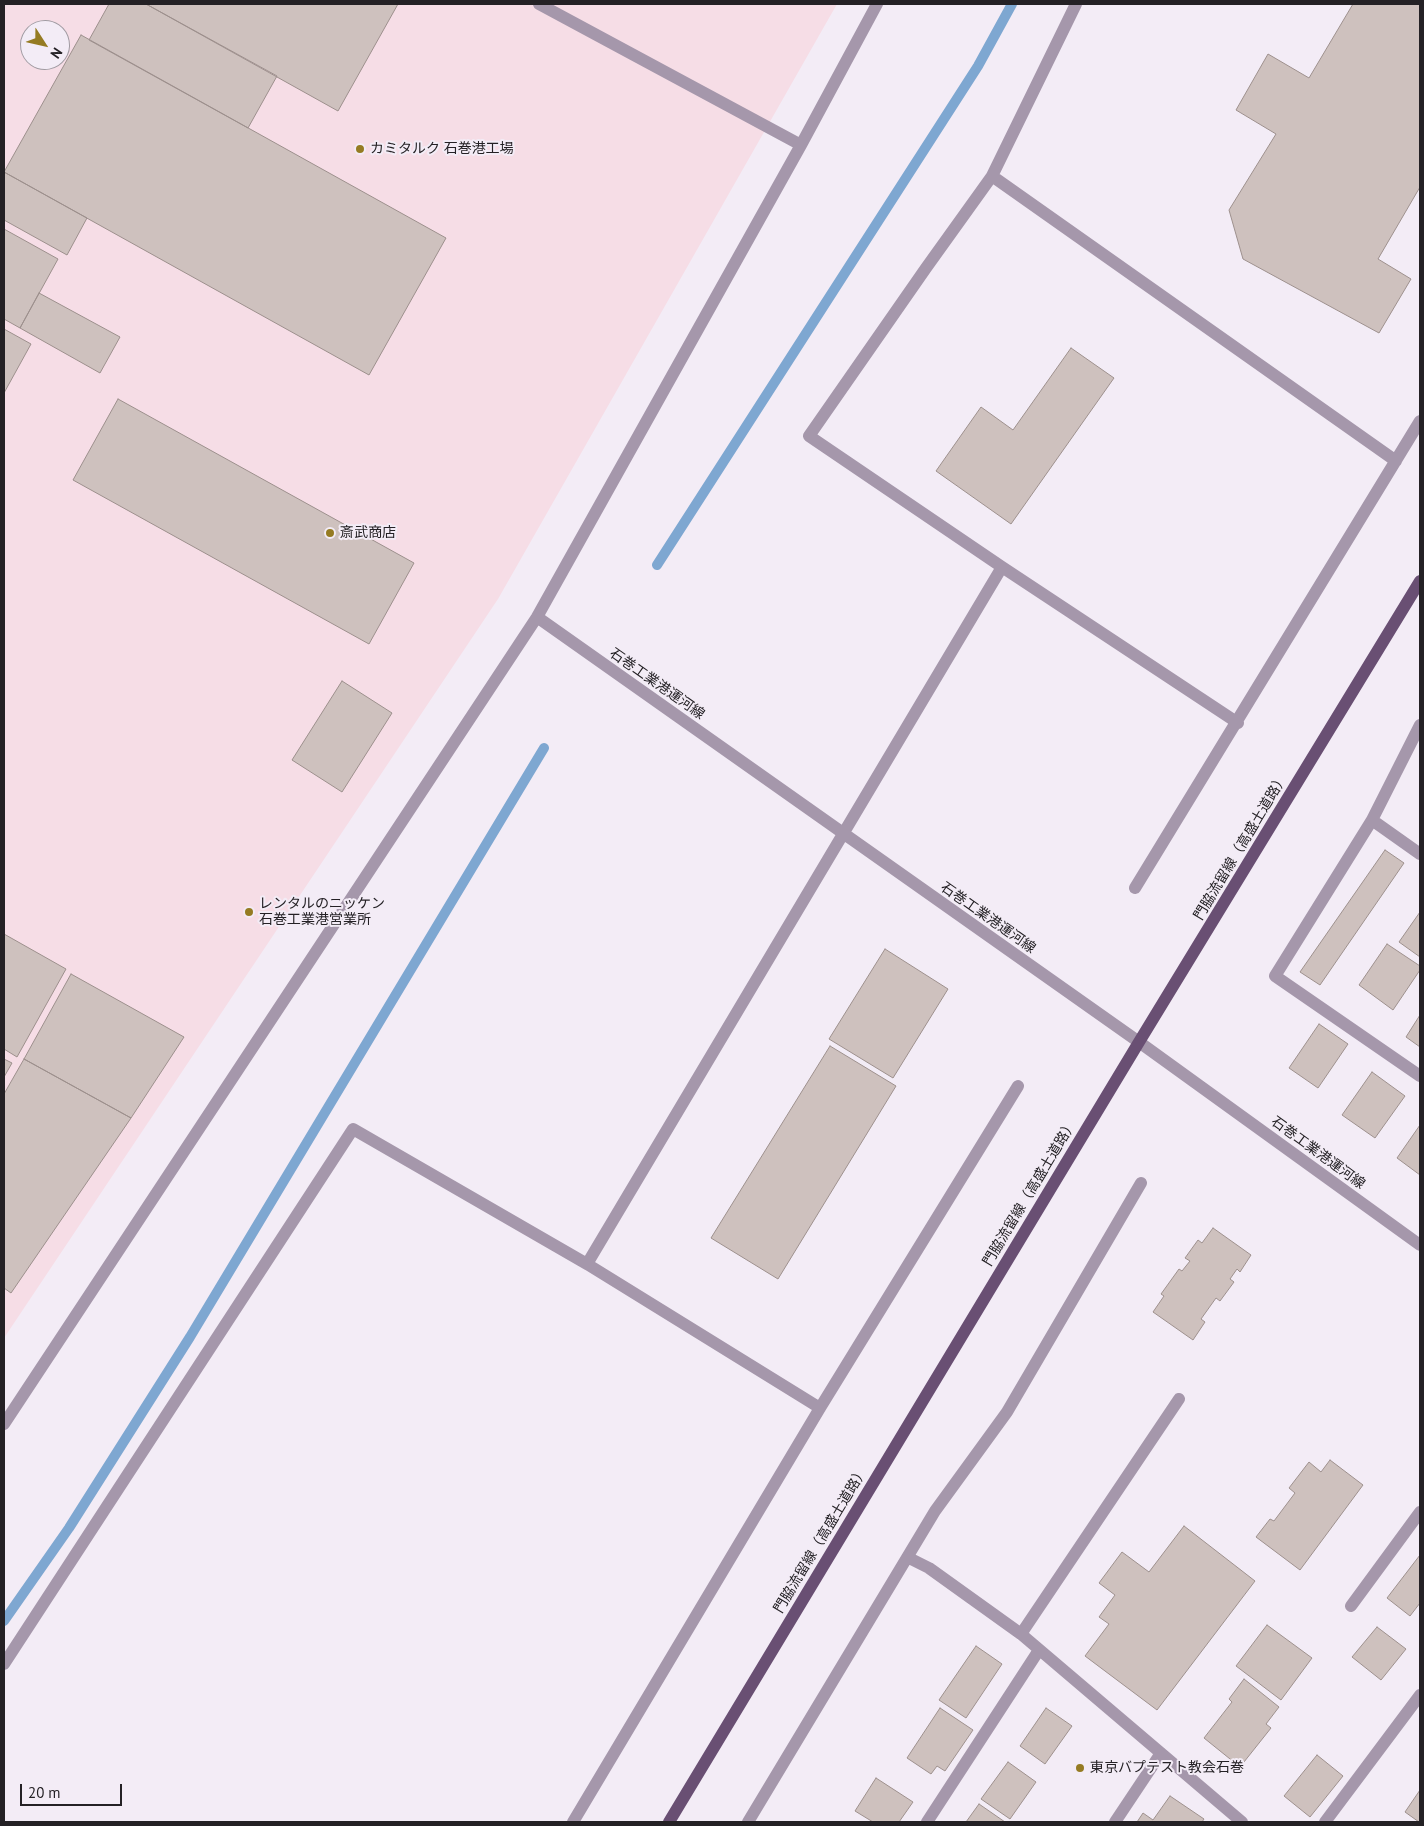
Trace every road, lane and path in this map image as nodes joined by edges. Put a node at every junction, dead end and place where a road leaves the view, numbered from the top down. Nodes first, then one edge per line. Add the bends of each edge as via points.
1 (539, 4) edge
2 (877, 4) edge
3 (1076, 4) edge
4 (801, 145) junction
5 (992, 176) junction
6 (1420, 421) edge
7 (1396, 461) junction
8 (1002, 567) junction
9 (1420, 581) edge
10 (537, 617) junction
11 (1238, 723) junction
12 (1420, 725) edge
13 (1372, 820) junction
14 (844, 835) junction
15 (1420, 854) edge
16 (1135, 888) dead end
17 (1139, 1042) junction
18 (1420, 1076) edge
19 (1018, 1086) dead end
20 (1141, 1183) dead end
21 (1420, 1245) edge
22 (587, 1264) junction
23 (1179, 1399) dead end
24 (820, 1408) junction
25 (4, 1424) edge
26 (1420, 1512) edge
27 (909, 1558) junction
28 (1351, 1606) dead end
29 (1021, 1634) junction
30 (1039, 1650) junction
31 (4, 1664) edge
32 (1420, 1695) edge
33 (1161, 1753) junction
34 (572, 1822) edge
35 (669, 1822) edge
36 (748, 1822) edge
37 (927, 1822) edge
38 (1115, 1822) edge
39 (1242, 1822) edge
40 (1325, 1822) edge

1 - 4 street
2 - 4 street
3 - 5 street
4 - 10 street
5 - 7 street
5 - 8 street via 809,436
6 - 7 street
7 - 11 street
8 - 11 street
8 - 14 street
9 - 17 main road, 門脇流留線（高盛土道路）
10 - 14 street, 石巻工業港運河線
10 - 25 street
11 - 16 street
12 - 13 street
13 - 15 street
13 - 18 street via 1275,976
14 - 17 street, 石巻工業港運河線
14 - 22 street
17 - 21 street, 石巻工業港運河線
17 - 35 main road, 門脇流留線（高盛土道路）
19 - 24 street
20 - 27 street via 1007,1412 935,1511
22 - 24 street
22 - 31 street via 353,1129
23 - 29 street
24 - 34 street
26 - 28 street
27 - 29 street via 930,1568
27 - 36 street
29 - 30 street
30 - 33 street
30 - 37 street
32 - 40 street
33 - 38 street
33 - 39 street

